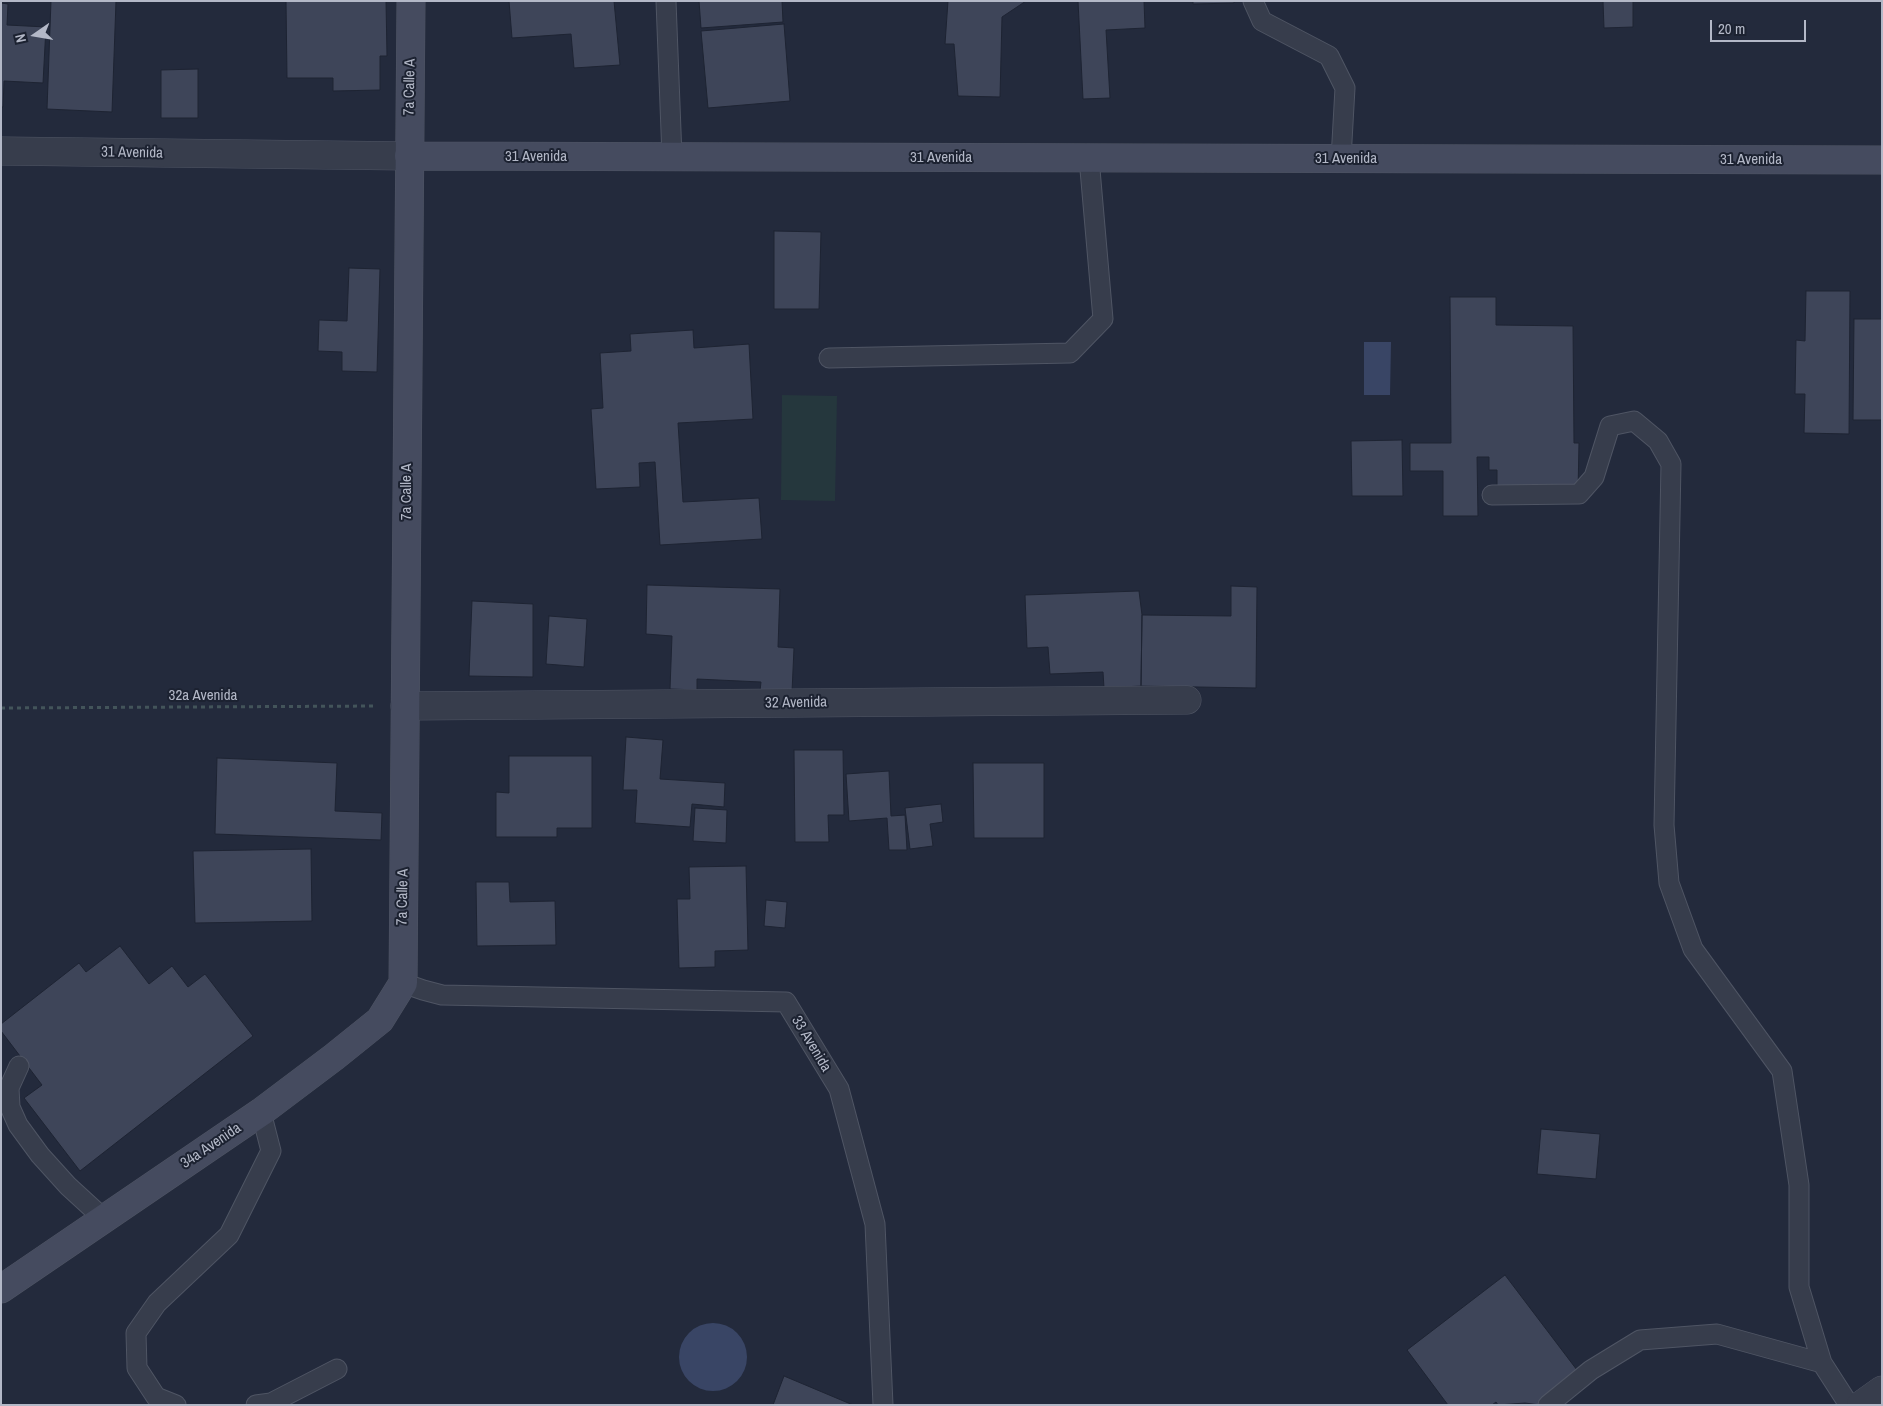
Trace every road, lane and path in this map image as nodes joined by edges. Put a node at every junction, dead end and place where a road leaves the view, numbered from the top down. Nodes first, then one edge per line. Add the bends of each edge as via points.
1 (411, 1) edge
2 (666, 1) edge
3 (1253, 1) edge
4 (1, 151) edge
5 (409, 156) junction
6 (672, 157) junction
7 (1089, 158) junction
8 (1341, 159) junction
9 (1882, 160) edge
10 (829, 358) dead end
11 (1492, 495) dead end
12 (1188, 700) dead end
13 (405, 706) junction
14 (1, 708) edge
15 (402, 983) junction
16 (19, 1066) dead end
17 (261, 1112) junction
18 (104, 1219) junction
19 (1, 1289) edge
20 (1822, 1363) junction
21 (338, 1369) dead end
22 (1882, 1390) edge
23 (176, 1405) edge
24 (256, 1405) edge
25 (883, 1405) edge
26 (1548, 1405) edge
27 (1849, 1405) edge
28 (1861, 1405) edge

1 - 5 street, 7a Calle A
2 - 6 lane
3 - 8 lane via 1262,21 1328,56 1345,88
4 - 5 street, 31 Avenida
5 - 6 street, 31 Avenida
5 - 13 street, 7a Calle A
6 - 7 street, 31 Avenida
7 - 8 street, 31 Avenida
7 - 10 lane via 1103,319 1070,353
8 - 9 street, 31 Avenida
11 - 20 lane via 1579,494 1594,477 1610,426 1634,421 1658,441 1671,464 1664,825 1669,883 1693,949 1782,1071 1799,1185 1799,1287
12 - 13 street, 32 Avenida
13 - 14 path, 32a Avenida
13 - 15 street, 7a Calle A
15 - 17 street, 34a Avenida via 380,1020
15 - 25 lane, 33 Avenida via 442,995 786,1002 839,1089 875,1224
16 - 18 lane via 9,1088 10,1107 18,1125 68,1186
17 - 18 street, 34a Avenida
17 - 23 lane via 271,1150 229,1235 157,1302 136,1333 138,1368 156,1397
18 - 19 street, 34a Avenida
20 - 26 lane via 1717,1334 1640,1340 1590,1370
20 - 27 lane
21 - 24 lane via 271,1402
22 - 28 street

